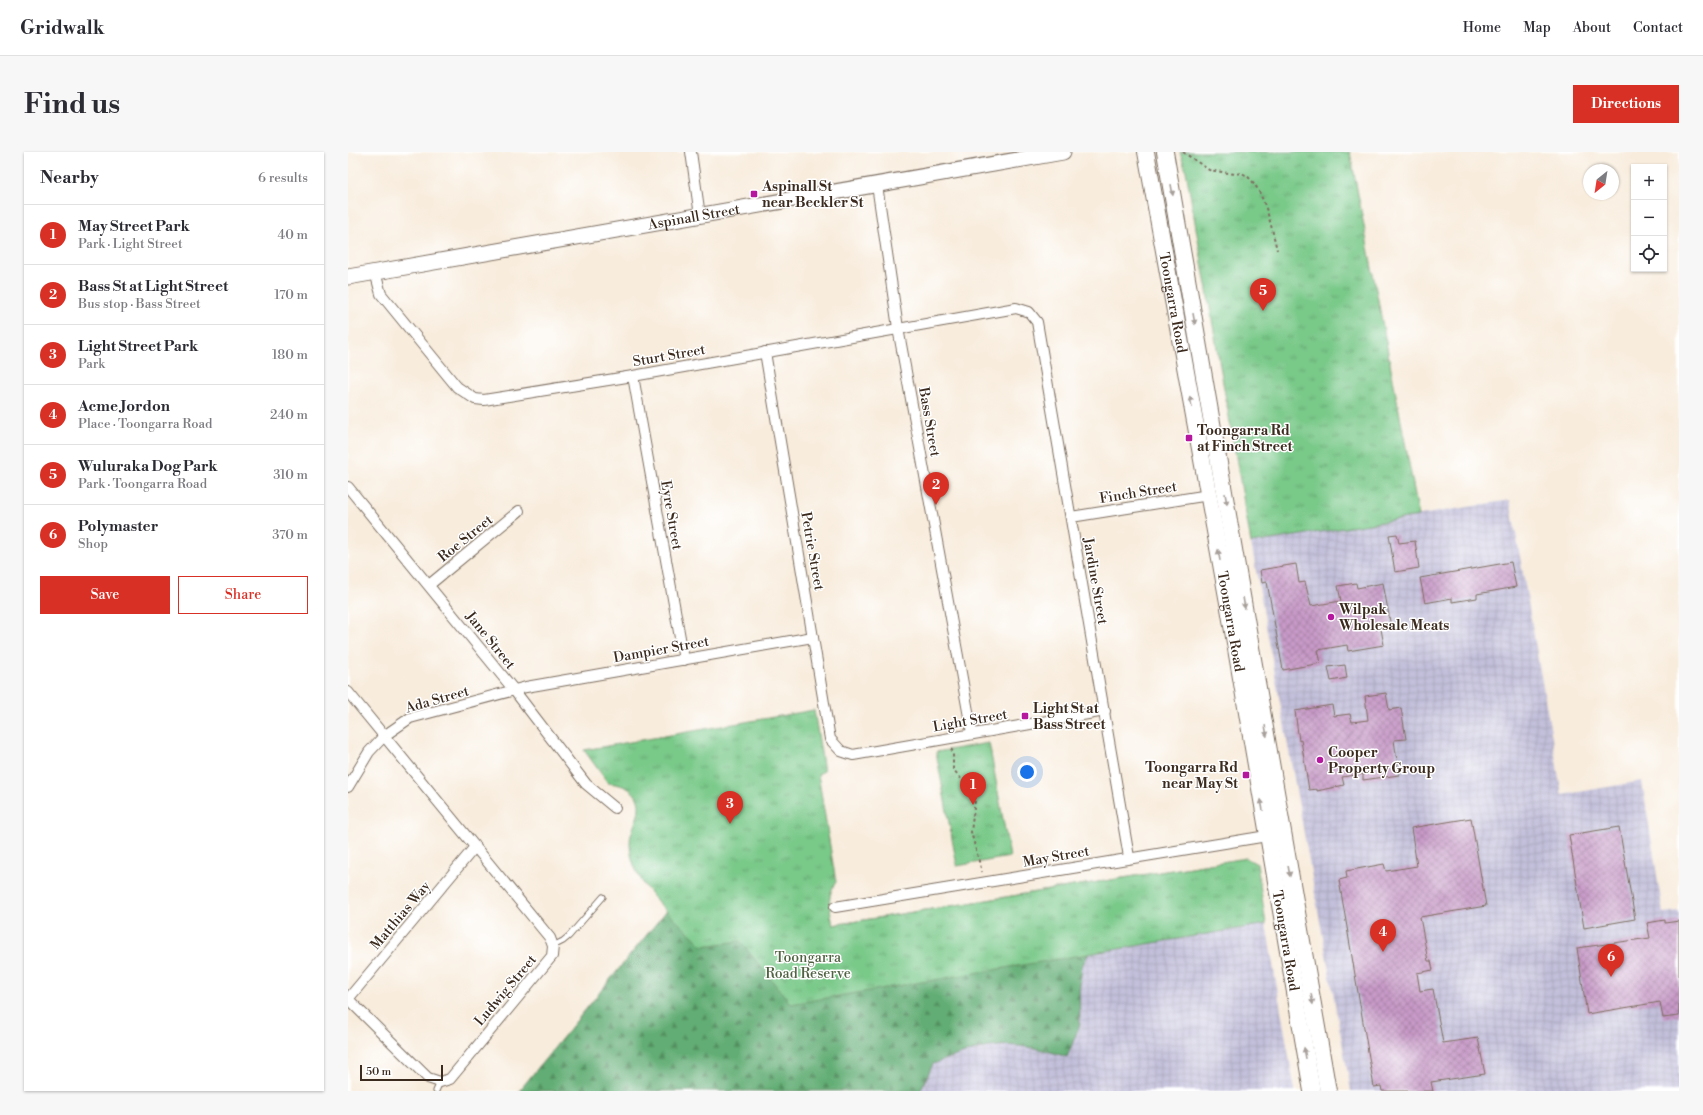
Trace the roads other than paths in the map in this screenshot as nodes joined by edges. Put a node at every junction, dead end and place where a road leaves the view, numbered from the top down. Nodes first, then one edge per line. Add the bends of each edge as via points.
1 (691, 152) edge
2 (1063, 152) edge
3 (1146, 152) edge
4 (1172, 154) edge
5 (877, 185) junction
6 (700, 216) junction
7 (375, 272) junction
8 (348, 276) edge
9 (1029, 312) joint
10 (898, 328) junction
11 (765, 352) junction
12 (633, 376) junction
13 (348, 487) edge
14 (1208, 495) junction
15 (519, 511) dead end
16 (1071, 517) junction
17 (428, 585) junction
18 (813, 637) junction
19 (684, 660) junction
20 (514, 690) junction
21 (348, 692) edge
22 (1105, 711) junction
23 (972, 733) junction
24 (384, 736) junction
25 (841, 751) joint
26 (348, 787) edge
27 (615, 808) dead end
28 (1275, 834) junction
29 (474, 848) junction
30 (1130, 857) junction
31 (603, 897) dead end
32 (835, 907) dead end
33 (553, 946) junction
34 (348, 999) edge
35 (438, 1086) edge
36 (1312, 1091) edge
37 (1328, 1091) edge

1 - 6 street
2 - 5 main road, Aspinall Street
14 -> 3 main road, Toongarra Road
4 -> 28 main road, Toongarra Road via 1238,564
5 - 6 main road, Aspinall Street
5 - 10 street, Bass Street
6 - 7 main road, Aspinall Street
7 - 8 main road, Aspinall Street
7 - 12 street, Sturt Street via 381,294 457,387 475,399 484,400
9 - 10 street, Sturt Street via 1016,308
9 - 16 street, Jardine Street via 1037,322
10 - 11 street, Sturt Street
10 - 23 street, Bass Street
11 - 12 street, Sturt Street
11 - 18 street, Petrie Street
12 - 19 street, Eyre Street
13 - 17 street, Jane Street
14 - 16 street, Finch Street
28 -> 14 main road, Toongarra Road
15 - 17 street, Roe Street
16 - 22 street, Jardine Street
17 - 20 street, Jane Street
18 - 19 street, Dampier Street
18 - 25 street, Petrie Street via 830,739
19 - 20 street, Dampier Street
20 - 24 street, Ada Street via 410,718
20 - 27 street, Jane Street via 586,784
21 - 24 street, Ludwig Street
22 - 23 street, Light Street
22 - 30 street, Jardine Street
23 - 25 street, Light Street via 853,755
24 - 26 street, Ada Street via 369,752
24 - 29 street, Ludwig Street
28 - 30 street, May Street
36 -> 28 main road, Toongarra Road
28 -> 37 main road, Toongarra Road
29 - 33 street, Ludwig Street via 550,938
29 - 34 street, Matthias Way
30 - 32 street, May Street
31 - 33 lane via 564,941
33 - 35 street, Ludwig Street via 552,956 450,1079
34 - 35 street, Ludwig Street

